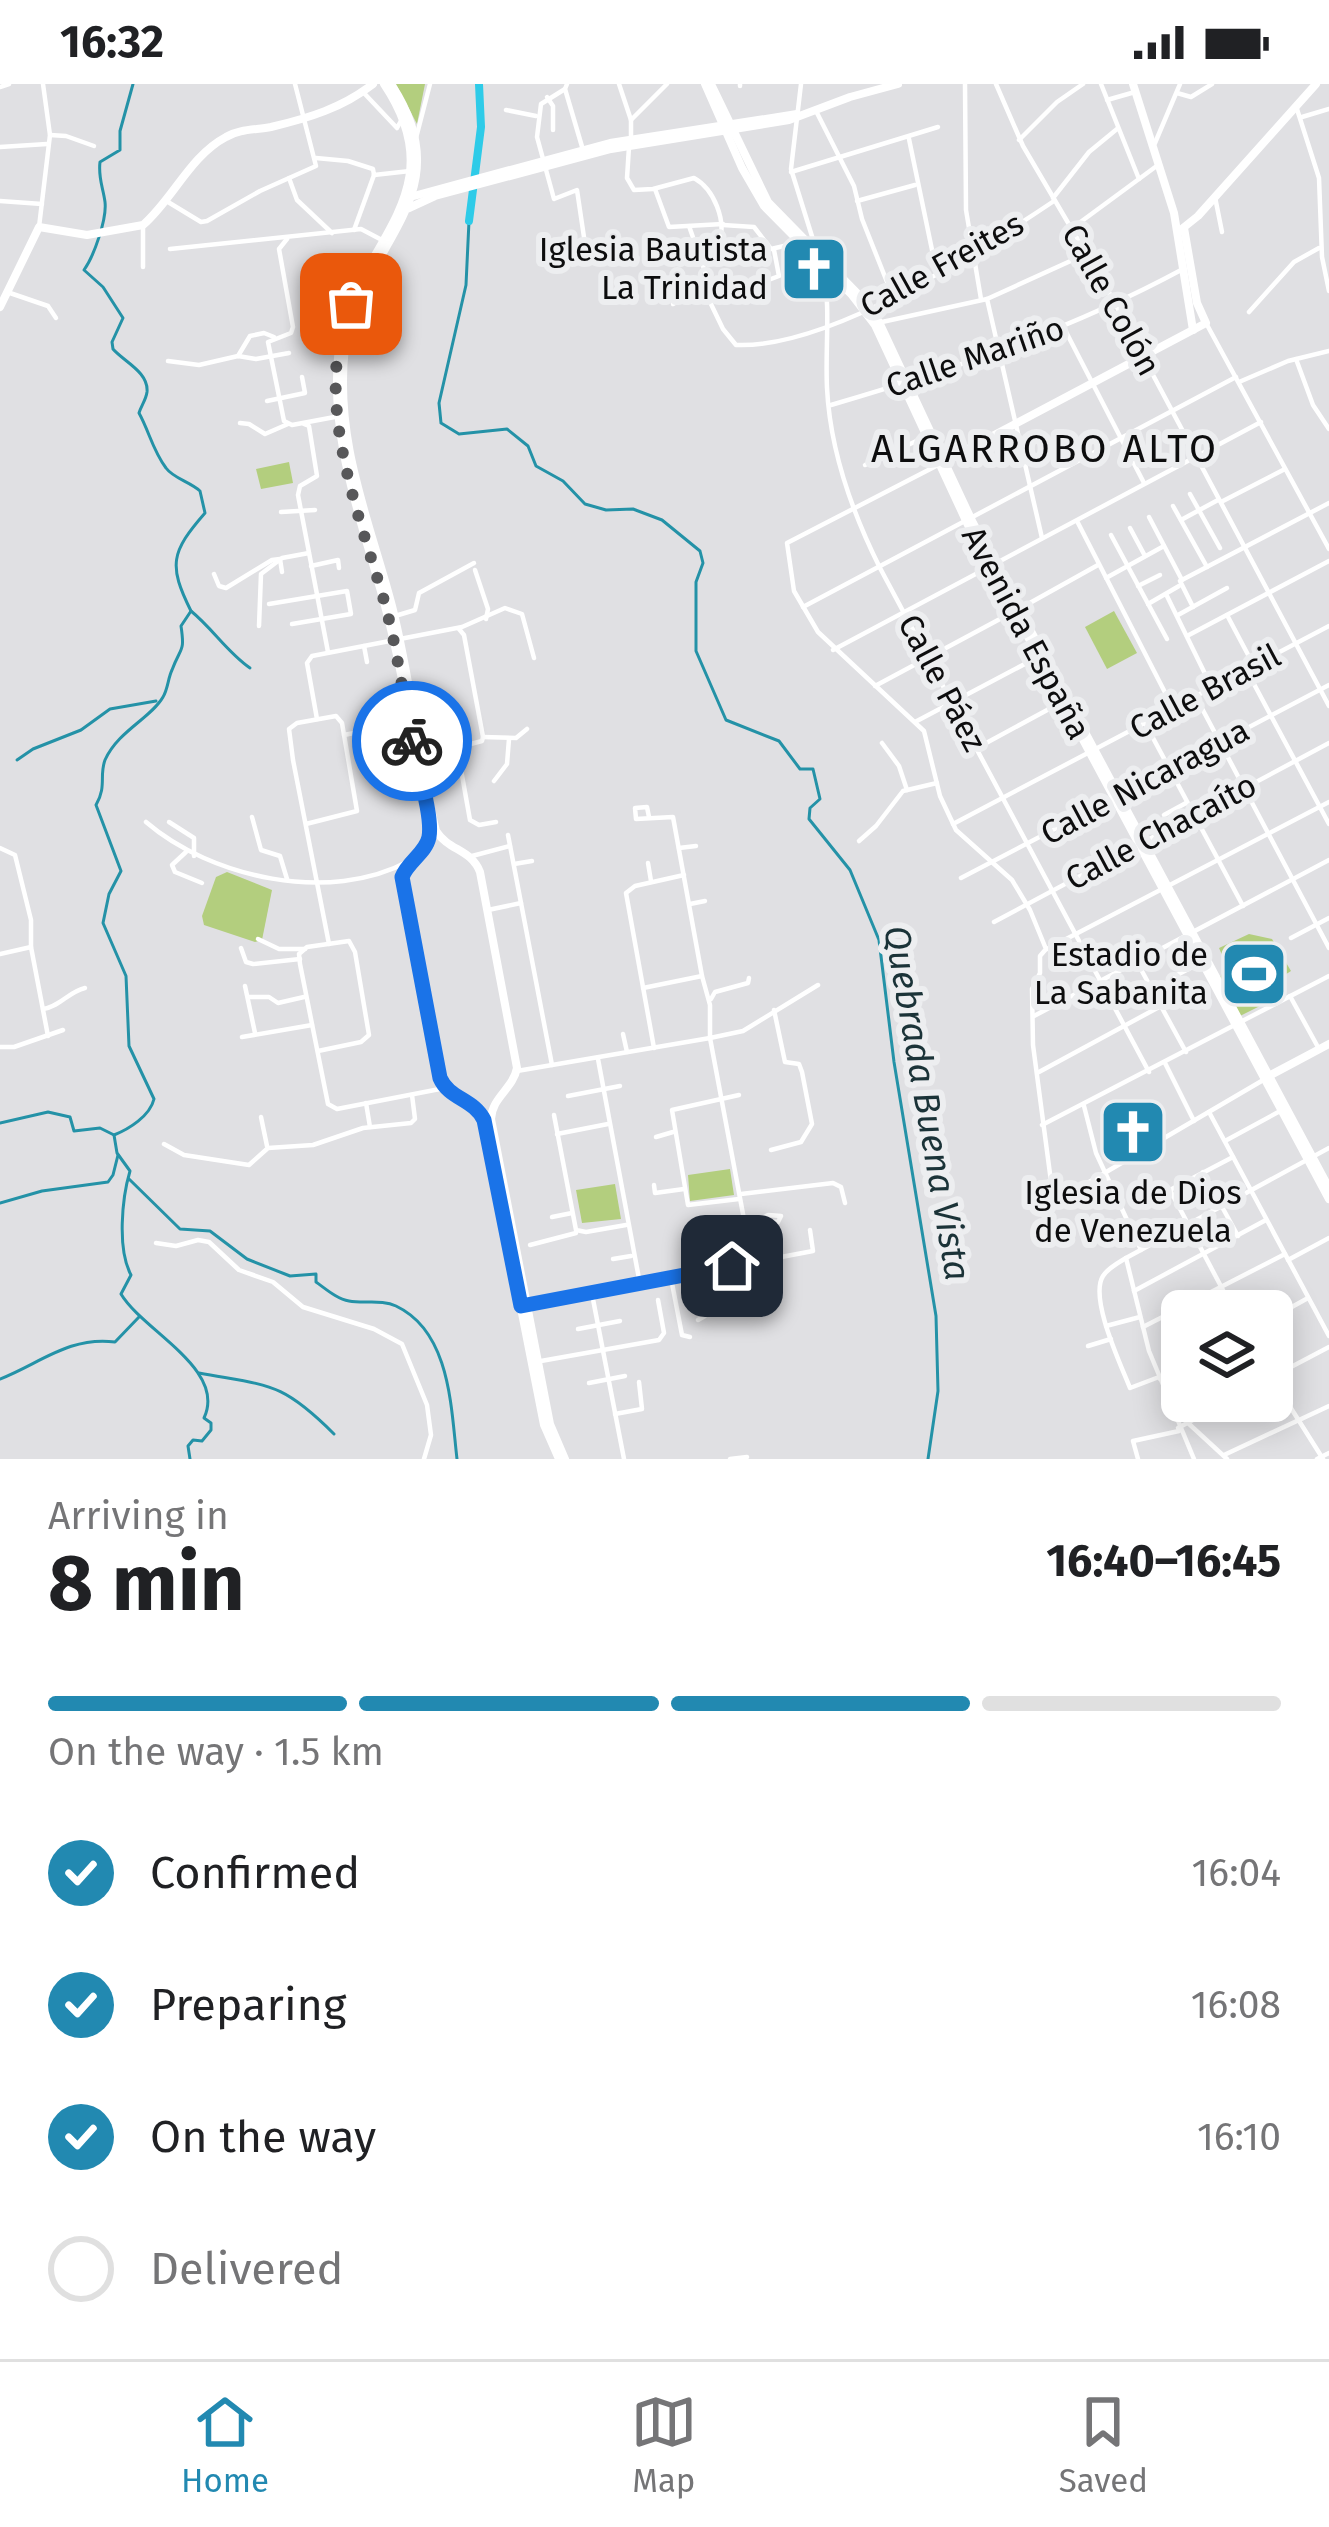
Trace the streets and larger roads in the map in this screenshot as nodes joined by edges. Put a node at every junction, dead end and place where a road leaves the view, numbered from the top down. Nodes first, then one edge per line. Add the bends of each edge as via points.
1 (9, 84) edge
2 (43, 84) edge
3 (296, 84) edge
4 (373, 84) edge
5 (387, 84) edge
6 (430, 84) edge
7 (619, 84) edge
8 (667, 84) edge
9 (708, 84) edge
10 (801, 84) edge
11 (898, 84) edge
12 (965, 84) edge
13 (996, 84) edge
14 (1083, 84) edge
15 (1101, 84) edge
16 (1180, 84) edge
17 (1212, 84) edge
18 (1316, 84) edge
19 (886, 86) edge
20 (0, 87) edge
21 (567, 87) edge
22 (1134, 88) edge
23 (363, 92) junction
24 (1177, 93) junction
25 (547, 97) junction
26 (1107, 100) junction
27 (1297, 106) junction
28 (815, 109) junction
29 (1329, 109) edge
30 (506, 110) dead end
31 (797, 114) junction
32 (536, 117) junction
33 (1302, 117) junction
34 (402, 118) junction
35 (302, 119) junction
36 (631, 120) junction
37 (727, 127) junction
38 (938, 128) dead end
39 (553, 130) dead end
40 (1117, 130) junction
41 (50, 135) junction
42 (908, 137) junction
43 (1019, 140) junction
44 (415, 143) junction
45 (630, 143) junction
46 (48, 144) junction
47 (94, 146) dead end
48 (0, 147) edge
49 (1153, 149) junction
50 (583, 150) junction
51 (316, 158) junction
52 (842, 158) junction
53 (544, 163) junction
54 (1158, 165) junction
55 (410, 171) junction
56 (791, 172) junction
57 (374, 175) junction
58 (289, 178) junction
59 (1139, 178) junction
60 (467, 184) junction
61 (918, 184) junction
62 (443, 186) junction
63 (655, 189) junction
64 (414, 193) junction
65 (1215, 197) junction
66 (164, 199) junction
67 (1054, 199) junction
68 (0, 201) edge
69 (857, 201) junction
70 (44, 204) junction
71 (405, 208) junction
72 (803, 215) junction
73 (783, 221) junction
74 (723, 224) junction
75 (143, 225) junction
76 (689, 226) junction
77 (39, 227) junction
78 (1071, 229) junction
79 (354, 230) junction
80 (1180, 230) junction
81 (1222, 232) dead end
82 (332, 233) junction
83 (287, 239) junction
84 (384, 243) junction
85 (797, 243) junction
86 (585, 244) dead end
87 (1322, 247) junction
88 (170, 249) dead end
89 (774, 250) junction
90 (974, 253) junction
91 (1086, 254) junction
92 (700, 256) junction
93 (821, 261) junction
94 (143, 267) dead end
95 (1183, 269) junction
96 (1327, 272) edge
97 (937, 274) junction
98 (709, 283) junction
99 (6, 291) junction
100 (1329, 291) edge
101 (893, 297) junction
102 (984, 300) junction
103 (713, 301) junction
104 (673, 304) dead end
105 (0, 305) edge
106 (1116, 305) junction
107 (867, 309) junction
108 (1249, 312) dead end
109 (56, 318) dead end
110 (879, 322) junction
111 (1206, 323) junction
112 (829, 324) junction
113 (1064, 328) junction
114 (1192, 330) junction
115 (274, 337) junction
116 (1329, 351) edge
117 (289, 353) dead end
118 (999, 354) junction
119 (238, 356) junction
120 (271, 356) junction
121 (1144, 356) junction
122 (1296, 359) junction
123 (168, 362) dead end
124 (302, 376) dead end
125 (1238, 380) junction
126 (906, 383) junction
127 (1092, 383) junction
128 (279, 398) junction
129 (267, 401) dead end
130 (829, 405) junction
131 (1173, 411) junction
132 (340, 416) junction
133 (1261, 422) junction
134 (240, 424) dead end
135 (288, 424) junction
136 (310, 424) junction
137 (1015, 424) junction
138 (1329, 429) edge
139 (927, 436) junction
140 (1121, 438) junction
141 (1196, 456) junction
142 (942, 462) junction
143 (866, 465) dead end
144 (1286, 469) junction
145 (1144, 484) junction
146 (1030, 486) junction
147 (1190, 494) dead end
148 (1220, 500) junction
149 (1329, 503) edge
150 (1173, 506) dead end
151 (854, 509) junction
152 (314, 510) dead end
153 (1198, 511) junction
154 (281, 512) dead end
155 (301, 512) junction
156 (1310, 513) junction
157 (1149, 517) dead end
158 (968, 519) junction
159 (1076, 520) junction
160 (1181, 520) junction
161 (1130, 528) dead end
162 (1111, 535) dead end
163 (1042, 538) junction
164 (1164, 546) junction
165 (1245, 547) junction
166 (1220, 548) dead end
167 (1329, 549) edge
168 (309, 553) junction
169 (1145, 556) junction
170 (280, 559) junction
171 (1329, 561) edge
172 (1099, 564) junction
173 (992, 565) junction
174 (311, 566) junction
175 (1127, 566) junction
176 (1207, 567) junction
177 (339, 568) dead end
178 (880, 568) junction
179 (282, 572) dead end
180 (214, 574) dead end
181 (1160, 574) dead end
182 (1106, 578) junction
183 (1181, 582) junction
184 (1138, 586) junction
185 (1227, 588) dead end
186 (1269, 593) junction
187 (1166, 594) junction
188 (317, 597) junction
189 (269, 604) dead end
190 (1148, 604) junction
191 (803, 607) junction
192 (1193, 607) junction
193 (1016, 610) junction
194 (904, 612) junction
195 (1178, 615) junction
196 (1227, 615) junction
197 (394, 616) junction
198 (486, 619) junction
199 (322, 620) junction
200 (292, 624) dead end
201 (259, 626) dead end
202 (1329, 626) edge
203 (453, 628) junction
204 (1187, 636) junction
205 (1167, 639) dead end
206 (396, 640) junction
207 (1296, 644) junction
208 (364, 646) junction
209 (833, 650) junction
210 (328, 652) junction
211 (928, 657) junction
212 (1039, 657) junction
213 (534, 658) dead end
214 (367, 662) dead end
215 (1250, 668) junction
216 (1329, 685) edge
217 (875, 686) junction
218 (1212, 688) junction
219 (1320, 689) junction
220 (1196, 697) junction
221 (953, 702) junction
222 (1063, 702) junction
223 (1329, 706) edge
224 (1173, 708) junction
225 (1271, 716) junction
226 (317, 718) junction
227 (915, 722) junction
228 (1145, 723) junction
229 (527, 729) dead end
230 (359, 732) dead end
231 (344, 735) junction
232 (483, 737) junction
233 (509, 739) junction
234 (882, 743) dead end
235 (1220, 743) junction
236 (1329, 743) edge
237 (977, 748) junction
238 (1092, 751) junction
239 (1295, 761) junction
240 (1170, 770) junction
241 (494, 781) dead end
242 (937, 783) junction
243 (1244, 788) junction
244 (370, 790) dead end
245 (907, 790) junction
246 (355, 793) junction
247 (1117, 797) junction
248 (1003, 798) junction
249 (1187, 802) junction
250 (1329, 802) edge
251 (1319, 807) junction
252 (1164, 815) dead end
253 (1194, 815) junction
254 (252, 817) dead end
255 (650, 817) dead end
256 (146, 822) dead end
257 (169, 822) dead end
258 (496, 822) dead end
259 (306, 824) junction
260 (953, 824) junction
261 (1329, 824) edge
262 (1268, 834) junction
263 (508, 835) dead end
264 (859, 841) dead end
265 (1142, 843) junction
266 (1028, 845) junction
267 (696, 846) dead end
268 (510, 847) junction
269 (0, 848) edge
270 (679, 848) junction
271 (186, 852) junction
272 (472, 856) junction
273 (194, 857) junction
274 (414, 859) junction
275 (1218, 860) junction
276 (1329, 860) edge
277 (532, 861) dead end
278 (647, 863) dead end
279 (994, 863) junction
280 (514, 864) junction
281 (684, 875) junction
282 (961, 878) dead end
283 (1293, 879) junction
284 (288, 881) junction
285 (317, 881) junction
286 (202, 883) dead end
287 (651, 883) junction
288 (1166, 888) junction
289 (1052, 890) junction
290 (705, 901) dead end
291 (521, 903) junction
292 (1027, 903) junction
293 (690, 904) junction
294 (1243, 906) junction
295 (488, 910) junction
296 (1329, 918) edge
297 (994, 922) dead end
298 (1316, 924) junction
299 (1190, 933) junction
300 (1076, 935) junction
301 (1291, 938) dead end
302 (258, 939) dead end
303 (328, 944) junction
304 (31, 947) junction
305 (241, 948) dead end
306 (1329, 948) edge
307 (304, 949) junction
308 (1046, 949) junction
309 (0, 954) edge
310 (300, 959) junction
311 (1137, 961) junction
312 (1202, 962) junction
313 (702, 976) junction
314 (1174, 976) dead end
315 (1329, 976) edge
316 (749, 978) dead end
317 (1100, 980) junction
318 (818, 985) dead end
319 (245, 986) dead end
320 (86, 988) dead end
321 (643, 988) junction
322 (307, 996) junction
323 (1290, 996) junction
324 (248, 997) junction
325 (710, 1005) junction
326 (1161, 1006) junction
327 (43, 1009) junction
328 (774, 1010) junction
329 (1034, 1016) junction
330 (1238, 1024) junction
331 (312, 1025) junction
332 (1124, 1026) junction
333 (63, 1030) dead end
334 (623, 1034) dead end
335 (256, 1035) junction
336 (47, 1036) junction
337 (242, 1037) dead end
338 (710, 1038) junction
339 (0, 1047) edge
340 (654, 1048) junction
341 (1326, 1048) edge
342 (318, 1051) junction
343 (1186, 1052) junction
344 (627, 1053) junction
345 (598, 1059) junction
346 (1165, 1063) junction
347 (552, 1066) junction
348 (517, 1071) junction
349 (1038, 1072) junction
350 (1148, 1072) junction
351 (1267, 1077) junction
352 (620, 1086) dead end
353 (445, 1088) junction
354 (602, 1089) junction
355 (412, 1095) junction
356 (740, 1095) dead end
357 (568, 1096) dead end
358 (720, 1099) junction
359 (366, 1103) junction
360 (1084, 1106) junction
361 (1282, 1110) junction
362 (1209, 1112) junction
363 (554, 1115) dead end
364 (261, 1117) dead end
365 (1194, 1121) junction
366 (608, 1124) junction
367 (1042, 1125) junction
368 (370, 1127) junction
369 (674, 1128) junction
370 (557, 1134) junction
371 (656, 1137) dead end
372 (1225, 1141) junction
373 (164, 1144) dead end
374 (268, 1148) junction
375 (1329, 1148) edge
376 (771, 1150) dead end
377 (1233, 1156) junction
378 (1310, 1158) junction
379 (1203, 1172) junction
380 (1105, 1174) junction
381 (654, 1185) dead end
382 (1329, 1188) edge
383 (685, 1189) junction
384 (1251, 1190) junction
385 (739, 1197) junction
386 (1329, 1199) edge
387 (845, 1204) dead end
388 (1221, 1206) junction
389 (572, 1213) junction
390 (552, 1216) dead end
391 (1267, 1220) junction
392 (763, 1221) dead end
393 (1188, 1224) junction
394 (627, 1225) junction
395 (745, 1226) junction
396 (810, 1230) dead end
397 (577, 1231) junction
398 (747, 1234) junction
399 (1238, 1236) junction
400 (727, 1238) dead end
401 (1329, 1238) edge
402 (156, 1243) dead end
403 (530, 1245) dead end
404 (1141, 1250) junction
405 (1204, 1255) junction
406 (633, 1256) junction
407 (1286, 1257) junction
408 (1126, 1258) junction
409 (614, 1259) dead end
410 (752, 1262) junction
411 (701, 1272) junction
412 (671, 1278) junction
413 (640, 1284) junction
414 (1222, 1288) junction
415 (1218, 1290) edge
416 (1134, 1291) junction
417 (592, 1293) junction
418 (1308, 1298) junction
419 (658, 1300) dead end
420 (524, 1305) junction
421 (1293, 1306) edge
422 (1140, 1316) junction
423 (698, 1319) dead end
424 (1161, 1320) edge
425 (620, 1321) dead end
426 (598, 1325) junction
427 (1106, 1326) junction
428 (1143, 1327) junction
429 (578, 1329) dead end
430 (690, 1336) dead end
431 (1329, 1336) edge
432 (1112, 1339) junction
433 (1088, 1346) dead end
434 (1329, 1347) edge
435 (603, 1351) junction
436 (538, 1361) junction
437 (1293, 1367) edge
438 (625, 1376) dead end
439 (1159, 1378) junction
440 (609, 1379) junction
441 (639, 1382) dead end
442 (589, 1383) dead end
443 (1329, 1406) edge
444 (1293, 1412) edge
445 (615, 1414) junction
446 (1299, 1422) junction
447 (1188, 1423) joint
448 (1179, 1430) junction
449 (1329, 1453) edge
450 (747, 1456) edge
451 (1226, 1457) edge
452 (1320, 1458) edge
453 (424, 1459) edge
454 (562, 1459) edge
455 (624, 1459) edge
456 (730, 1459) edge
457 (1138, 1459) edge
458 (1194, 1459) edge

1 - 20 street
2 - 41 street
3 - 35 street
4 - 23 street
5 - 34 street
5 - 44 street
6 - 44 street
7 - 36 street
8 - 36 street
9 - 37 street, Avenida España
10 - 31 street
11 - 19 street
12 - 90 street
13 - 43 street, Calle Colón
14 - 43 street
15 - 26 street
16 - 24 street
17 - 24 street via 1191,97
18 - 27 street
19 - 28 street
21 - 25 street
21 - 50 street
22 - 26 street
22 - 49 street
23 - 34 street via 398,128
23 - 35 street
24 - 49 street
25 - 32 street
25 - 39 street
26 - 40 street
27 - 33 street
27 - 65 street
28 - 31 street
28 - 52 street
29 - 33 street
30 - 32 street
31 - 37 street
31 - 56 street
32 - 53 street
33 - 87 street via 1320,182
34 - 55 street
35 - 51 street
35 - 66 street via 220,140
36 - 45 street
37 - 45 street
37 - 73 street, Avenida España
37 - 85 street, Avenida España via 755,193
38 - 42 street
40 - 59 street
40 - 67 street, Calle Freites
41 - 46 street
41 - 47 street
42 - 52 street
42 - 61 street
43 - 67 street, Calle Colón
44 - 62 street via 422,178
44 - 64 street
45 - 50 street
45 - 53 street
45 - 63 street via 629,185
46 - 48 street
46 - 70 street
49 - 54 street
50 - 53 street
51 - 57 street via 348,161
51 - 58 street via 316,166
52 - 56 street
52 - 69 street
53 - 60 street
53 - 86 street via 554,199 577,190
54 - 59 street
54 - 80 street
55 - 57 street
55 - 64 street
56 - 72 street, Calle Páez
57 - 79 street
58 - 66 street via 207,221
58 - 82 street via 297,200
59 - 78 street
60 - 62 street
60 - 64 street
61 - 69 street
61 - 97 street
62 - 64 street
63 - 74 street via 700,179
63 - 76 street via 668,226
64 - 71 street
64 - 71 street
65 - 80 street
65 - 81 street
66 - 75 street
67 - 78 street, Calle Colón
67 - 90 street, Calle Freites
68 - 70 street
69 - 101 street
70 - 77 street
71 - 84 street
71 - 197 street via 356,306 344,364 352,477
72 - 73 street via 796,224
72 - 93 street, Calle Páez
73 - 93 street, Avenida España
74 - 76 street
74 - 89 street via 754,227
74 - 92 street via 719,243
75 - 77 street via 74,235
75 - 94 street
76 - 92 street
77 - 99 street
78 - 91 street, Calle Colón
79 - 82 street
79 - 84 street
80 - 95 street
80 - 111 street
82 - 83 street
83 - 88 street
83 - 115 street via 279,249 293,327
84 - 132 street via 341,332
85 - 89 street
85 - 93 street, Avenida España
87 - 96 street
87 - 108 street via 1294,262
89 - 103 street via 779,276
90 - 97 street, Calle Freites
90 - 102 street
91 - 102 street
91 - 106 street, Calle Colón
92 - 98 street
93 - 107 street, Avenida España
93 - 112 street, Calle Páez
95 - 106 street, Calle Mariño
95 - 114 street
96 - 100 street
97 - 101 street, Calle Freites
98 - 103 street
98 - 104 street
99 - 105 street
99 - 109 street via 47,306
101 - 107 street, Calle Freites
102 - 110 street
102 - 118 street
103 - 112 street, Calle Freites via 723,329 740,345
106 - 113 street, Calle Mariño
106 - 121 street, Calle Colón
107 - 110 street, Avenida España
107 - 112 street, Calle Freites
107 - 126 street, Avenida España
110 - 126 street, Avenida España
111 - 114 street
111 - 125 street
112 - 130 street, Calle Páez
113 - 118 street, Calle Mariño
113 - 127 street
114 - 121 street
115 - 119 street via 250,336
115 - 120 street
116 - 122 street
117 - 120 street
118 - 126 street, Calle Mariño
118 - 137 street
119 - 120 street
119 - 123 street via 215,364
120 - 128 street
121 - 127 street
121 - 131 street, Calle Colón
122 - 125 street
122 - 138 street
124 - 128 street via 305,393
125 - 131 street
125 - 133 street
126 - 130 street, Calle Mariño
126 - 139 street, Avenida España
126 - 142 street, Avenida España
127 - 137 street
127 - 140 street
128 - 129 street
128 - 135 street
130 - 151 street, Calle Páez
131 - 140 street
131 - 141 street, Calle Colón
132 - 136 street
132 - 206 street via 346,478
133 - 141 street
133 - 144 street
134 - 135 street via 250,420 265,434
135 - 136 street
136 - 155 street via 316,476 298,490
137 - 142 street
137 - 146 street
139 - 142 street, Avenida España
139 - 143 street
140 - 145 street
140 - 146 street
141 - 145 street
141 - 148 street, Calle Colón
142 - 151 street
142 - 158 street, Avenida España
144 - 148 street
144 - 156 street
145 - 159 street
146 - 158 street
146 - 163 street
147 - 153 street
148 - 153 street
148 - 165 street, Calle Colón
149 - 156 street
150 - 160 street
151 - 178 street, Calle Páez
151 - 191 street via 787,543
152 - 155 street
153 - 160 street
153 - 166 street
154 - 155 street
155 - 168 street
156 - 165 street
156 - 167 street
157 - 164 street
158 - 173 street, Avenida España
158 - 178 street
159 - 163 street
159 - 172 street
160 - 176 street
161 - 169 street
162 - 175 street
163 - 173 street
164 - 169 street
164 - 183 street
165 - 176 street
165 - 186 street, Calle Colón
168 - 170 street
168 - 174 street
169 - 175 street
170 - 179 street
170 - 180 street via 226,588
170 - 201 street via 261,574
171 - 186 street
172 - 182 street
172 - 193 street
173 - 193 street, Avenida España
173 - 194 street
174 - 177 street via 338,560
174 - 188 street
175 - 182 street
175 - 184 street
176 - 183 street
178 - 191 street
178 - 194 street, Calle Páez
181 - 184 street
182 - 224 street
183 - 187 street
183 - 192 street
184 - 190 street
185 - 192 street
186 - 196 street
186 - 207 street, Calle Colón
187 - 190 street
187 - 195 street
188 - 189 street
188 - 199 street
188 - 199 street via 347,591 351,614
190 - 205 street
191 - 209 street
192 - 195 street
193 - 211 street
193 - 212 street, Avenida España
193 - 238 street, Avenida España
194 - 209 street
194 - 211 street, Calle Páez
195 - 204 street
196 - 204 street
196 - 215 street
197 - 198 street via 415,610 430,585 474,565
197 - 206 street
198 - 203 street
198 - 213 street via 505,608 522,614
199 - 200 street
199 - 210 street
202 - 207 street, Calle Brasil
203 - 206 street
203 - 232 street via 464,634
204 - 218 street
206 - 208 street
206 - 272 street via 436,831
206 - 274 street via 429,831
207 - 215 street, Calle Brasil
207 - 219 street, Calle Colón
208 - 210 street
208 - 214 street
209 - 217 street
210 - 226 street via 307,663
211 - 217 street
211 - 221 street, Calle Páez
212 - 221 street
212 - 222 street, Avenida España
215 - 218 street, Calle Brasil
215 - 225 street
216 - 219 street, Calle Nicaragua
217 - 227 street
218 - 220 street, Calle Brasil
219 - 223 street, Calle Colón
219 - 225 street, Calle Nicaragua
220 - 224 street, Calle Brasil
220 - 235 street
221 - 227 street
221 - 237 street, Calle Páez
222 - 237 street
222 - 238 street, Avenida España
224 - 228 street, Calle Brasil
225 - 235 street, Calle Nicaragua
225 - 239 street
226 - 231 street via 340,718
226 - 259 street via 290,729
227 - 242 street via 926,733
228 - 238 street, Calle Brasil
228 - 240 street
229 - 233 street
230 - 231 street
231 - 246 street
232 - 233 street
232 - 258 street via 458,754 470,820
233 - 241 street
234 - 245 street
235 - 240 street, Calle Nicaragua
235 - 243 street
236 - 239 street, Calle Chacaíto
237 - 248 street, Calle Páez
238 - 247 street, Avenida España
238 - 248 street, Calle Brasil
239 - 243 street, Calle Chacaíto
239 - 251 street
240 - 247 street, Calle Nicaragua
240 - 249 street
242 - 245 street
242 - 260 street
243 - 253 street, Calle Chacaíto
243 - 262 street
244 - 246 street
245 - 264 street
246 - 259 street via 355,814
247 - 265 street, Avenida España
247 - 266 street, Calle Nicaragua
248 - 260 street, Calle Brasil
248 - 266 street, Calle Páez
249 - 252 street
249 - 253 street
250 - 251 street
251 - 261 street
251 - 262 street
253 - 265 street, Calle Chacaíto
253 - 275 street
254 - 284 street via 261,850 280,856
255 - 270 street via 673,817
256 - 271 street
257 - 273 street via 194,838
259 - 285 street
260 - 279 street
262 - 275 street
262 - 283 street
263 - 268 street
265 - 288 street, Avenida España
265 - 289 street, Calle Chacaíto
266 - 279 street, Calle Nicaragua
266 - 289 street, Calle Páez
267 - 270 street
268 - 272 street
268 - 280 street
269 - 304 street via 15,855 34,922
270 - 281 street
271 - 273 street
271 - 286 street via 172,865 175,872
272 - 295 street
273 - 284 street
274 - 285 street
274 - 353 street via 402,877
275 - 288 street
275 - 294 street
276 - 283 street
277 - 280 street
278 - 287 street
279 - 282 street, Calle Nicaragua
279 - 292 street
280 - 291 street
281 - 287 street
281 - 293 street
283 - 294 street
283 - 298 street
284 - 285 street
285 - 303 street
287 - 321 street via 626,893
288 - 299 street, Avenida España
288 - 300 street
289 - 292 street, Calle Chacaíto
289 - 300 street, Calle Páez
290 - 293 street
291 - 295 street
291 - 347 street
292 - 297 street, Calle Chacaíto
292 - 308 street
293 - 313 street
294 - 299 street
295 - 348 street
296 - 298 street
298 - 301 street
298 - 306 street
299 - 311 street
299 - 312 street, Avenida España
299 - 330 street, Avenida España
300 - 308 street
300 - 317 street, Calle Páez
302 - 307 street
303 - 307 street
303 - 342 street via 353,945 369,1035
304 - 309 street
304 - 327 street
305 - 310 street via 253,964
307 - 310 street
308 - 329 street via 1032,989
310 - 322 street
311 - 317 street
311 - 326 street
312 - 314 street
312 - 330 street, Avenida España
313 - 321 street
313 - 325 street
315 - 323 street
316 - 325 street via 715,992
317 - 329 street
317 - 332 street, Calle Páez
318 - 328 street
319 - 324 street
320 - 327 street
321 - 340 street
322 - 324 street via 278,1003
322 - 331 street
323 - 330 street
323 - 341 street
324 - 335 street
325 - 338 street
326 - 332 street
326 - 343 street
327 - 336 street
328 - 338 street via 742,1031
328 - 376 street via 785,1062 802,1072 812,1124 801,1142
329 - 349 street
330 - 343 street
330 - 351 street, Avenida España
331 - 335 street
331 - 342 street
332 - 349 street
332 - 350 street, Calle Páez
333 - 336 street
334 - 344 street
335 - 337 street
336 - 339 street
338 - 340 street
338 - 358 street
340 - 344 street
341 - 351 street
342 - 359 street via 328,1105
343 - 346 street
344 - 345 street
345 - 347 street
345 - 354 street
346 - 350 street
346 - 365 street
347 - 348 street
348 - 420 street via 491,1116
349 - 367 street
350 - 360 street
351 - 361 street, Avenida España
351 - 362 street
351 - 378 street, Avenida España
352 - 354 street
353 - 355 street
353 - 420 street via 484,1120
354 - 357 street
354 - 366 street
355 - 359 street
355 - 368 street via 415,1120
356 - 358 street
358 - 369 street via 674,1107
358 - 385 street
359 - 368 street
360 - 367 street
360 - 380 street
361 - 372 street
361 - 378 street, Avenida España
362 - 365 street
362 - 372 street
363 - 370 street
364 - 374 street
365 - 380 street
366 - 370 street
366 - 394 street
367 - 380 street via 1059,1197
368 - 374 street via 313,1145
369 - 371 street
369 - 383 street
370 - 389 street
372 - 377 street
373 - 374 street via 242,1165
375 - 378 street
377 - 379 street
377 - 384 street
378 - 382 street, Avenida España
378 - 384 street
378 - 386 street, Avenida España
379 - 388 street
379 - 393 street via 1170,1190
380 - 404 street
381 - 383 street via 655,1193
383 - 385 street via 690,1206
384 - 388 street
384 - 391 street
385 - 387 street via 830,1182 841,1187
385 - 395 street
388 - 393 street
388 - 399 street
389 - 390 street
389 - 397 street
391 - 399 street
391 - 407 street
392 - 395 street
393 - 404 street
393 - 405 street
394 - 397 street
394 - 406 street
395 - 398 street
396 - 410 street via 813,1251
397 - 403 street
398 - 400 street
398 - 410 street
399 - 405 street
401 - 407 street
402 - 453 street via 209,1242 239,1270 303,1306 402,1344 427,1406
404 - 408 street
405 - 414 street
405 - 416 street
406 - 409 street
406 - 413 street
407 - 414 street
407 - 418 street
408 - 416 street
408 - 427 street via 1100,1282
410 - 411 street
411 - 412 street
411 - 423 street
412 - 413 street
412 - 430 street via 682,1335
413 - 417 street
414 - 415 street
416 - 422 street
417 - 420 street
417 - 426 street
418 - 421 street
418 - 431 street
419 - 435 street via 662,1338
420 - 436 street
420 - 454 street via 545,1429
422 - 427 street
422 - 428 street
424 - 428 street
425 - 426 street
426 - 429 street
426 - 435 street
427 - 432 street
428 - 439 street
432 - 433 street
432 - 439 street via 1130,1388
434 - 437 street
435 - 436 street
435 - 440 street
436 - 454 street
438 - 440 street
439 - 448 street
440 - 442 street
440 - 445 street
441 - 445 street via 642,1409
443 - 446 street
444 - 446 street
445 - 455 street
446 - 451 street
446 - 452 street
447 - 448 street
447 - 451 street
448 - 457 street via 1133,1441
448 - 458 street
449 - 452 street
450 - 456 street

